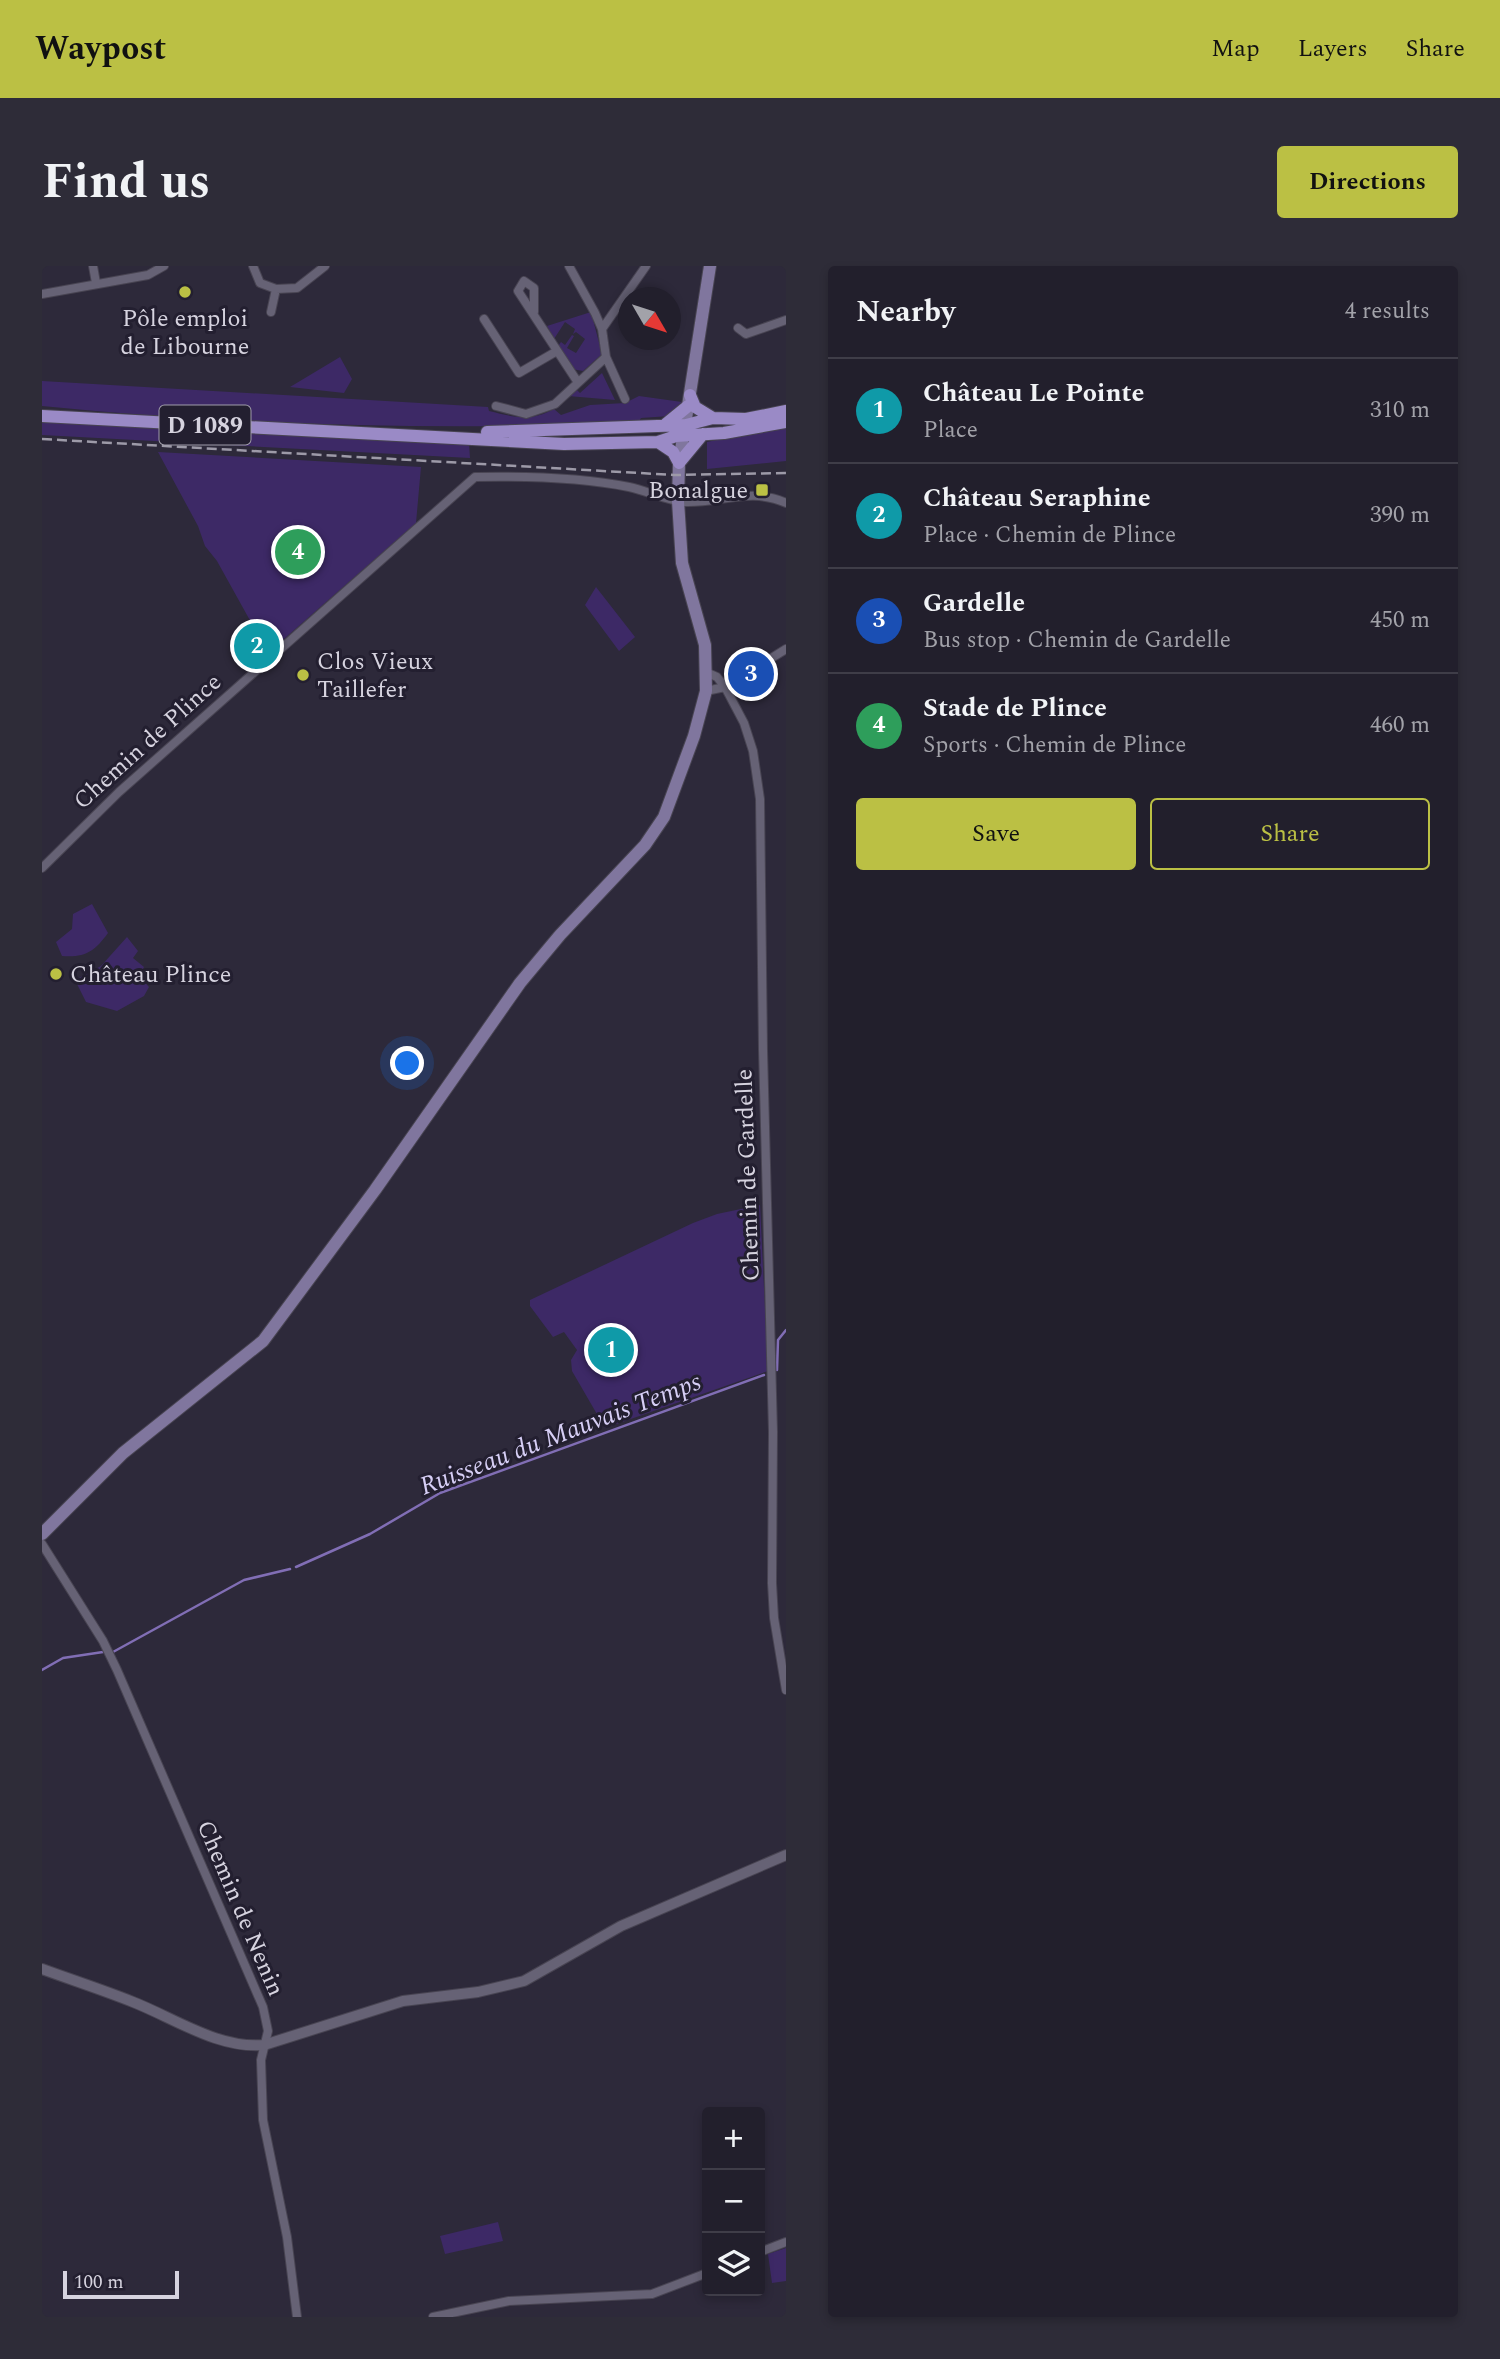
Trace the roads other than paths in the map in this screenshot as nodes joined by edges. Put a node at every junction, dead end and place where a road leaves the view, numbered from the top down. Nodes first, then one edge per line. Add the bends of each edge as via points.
1 (93, 266) edge
2 (164, 266) edge
3 (253, 266) edge
4 (325, 266) edge
5 (569, 266) edge
6 (646, 266) edge
7 (710, 266) edge
8 (147, 270) edge
9 (96, 283) junction
10 (276, 289) junction
11 (42, 294) edge
12 (271, 312) dead end
13 (534, 312) dead end
14 (484, 319) dead end
15 (786, 320) edge
16 (602, 328) junction
17 (738, 328) dead end
18 (556, 351) junction
19 (606, 357) junction
20 (577, 381) junction
21 (625, 399) dead end
22 (689, 401) junction
23 (496, 405) dead end
24 (786, 411) edge
25 (42, 416) edge
26 (713, 418) junction
27 (746, 419) junction
28 (786, 422) edge
29 (666, 424) junction
30 (685, 430) junction
31 (389, 434) junction
32 (703, 434) junction
33 (627, 440) junction
34 (658, 442) junction
35 (679, 463) junction
36 (678, 501) junction
37 (786, 503) edge
38 (786, 649) edge
39 (708, 673) junction
40 (725, 687) junction
41 (706, 691) junction
42 (42, 868) edge
43 (42, 1534) edge
44 (42, 1544) edge
45 (786, 1690) edge
46 (786, 1855) edge
47 (42, 1969) edge
48 (264, 2045) junction
49 (786, 2242) edge
50 (765, 2250) edge
51 (702, 2275) edge
52 (297, 2317) edge
53 (433, 2317) edge

1 - 9 street
2 - 8 street
3 - 10 street via 260,283
4 - 10 street via 297,288
5 - 16 street
6 - 16 street
7 - 22 main road
8 - 9 street
9 - 11 street
10 - 12 street
13 - 18 street
14 - 18 street via 519,373
15 - 17 street via 747,334
16 - 19 street
18 - 20 street
19 - 20 street
19 - 21 street
20 - 23 street via 555,404 526,414
22 - 26 main road
22 - 29 main road
22 - 30 main road
24 - 27 main road, D 1089
25 - 31 main road, D 1089
26 - 27 main road, D 1089
26 - 30 main road, D 1089
27 - 30 main road, D 1089
28 - 32 main road, D 1089
29 - 30 main road, D 1089
29 - 31 main road, D 1089
30 - 32 main road, D 1089
30 - 33 main road, D 1089 via 641,434
30 - 34 main road, D 1089
30 - 35 main road
31 - 33 main road, D 1089 via 564,444
32 - 35 main road
33 - 34 main road, D 1089
34 - 35 main road via 673,452
35 - 36 main road
36 - 37 street via 738,494 774,497
36 - 39 main road via 682,563 705,645
36 - 42 street, Chemin de Plince via 629,487 577,480 472,479 119,792
38 - 40 street
39 - 40 street, Chemin de Gardelle
39 - 41 main road
40 - 41 street
40 - 45 street, Chemin de Gardelle via 753,751 760,799 772,1583
41 - 43 main road via 664,817 645,845 520,983 263,1341 123,1453
44 - 48 street, Chemin de Nenin via 103,1641 136,1711 255,1984 268,2031
46 - 48 street via 621,1926 524,1981 403,2001
47 - 48 street via 207,2035 249,2046
48 - 52 street, Chemin de Nenin via 263,2120 287,2236
49 - 50 street
51 - 53 street via 652,2294 509,2301

